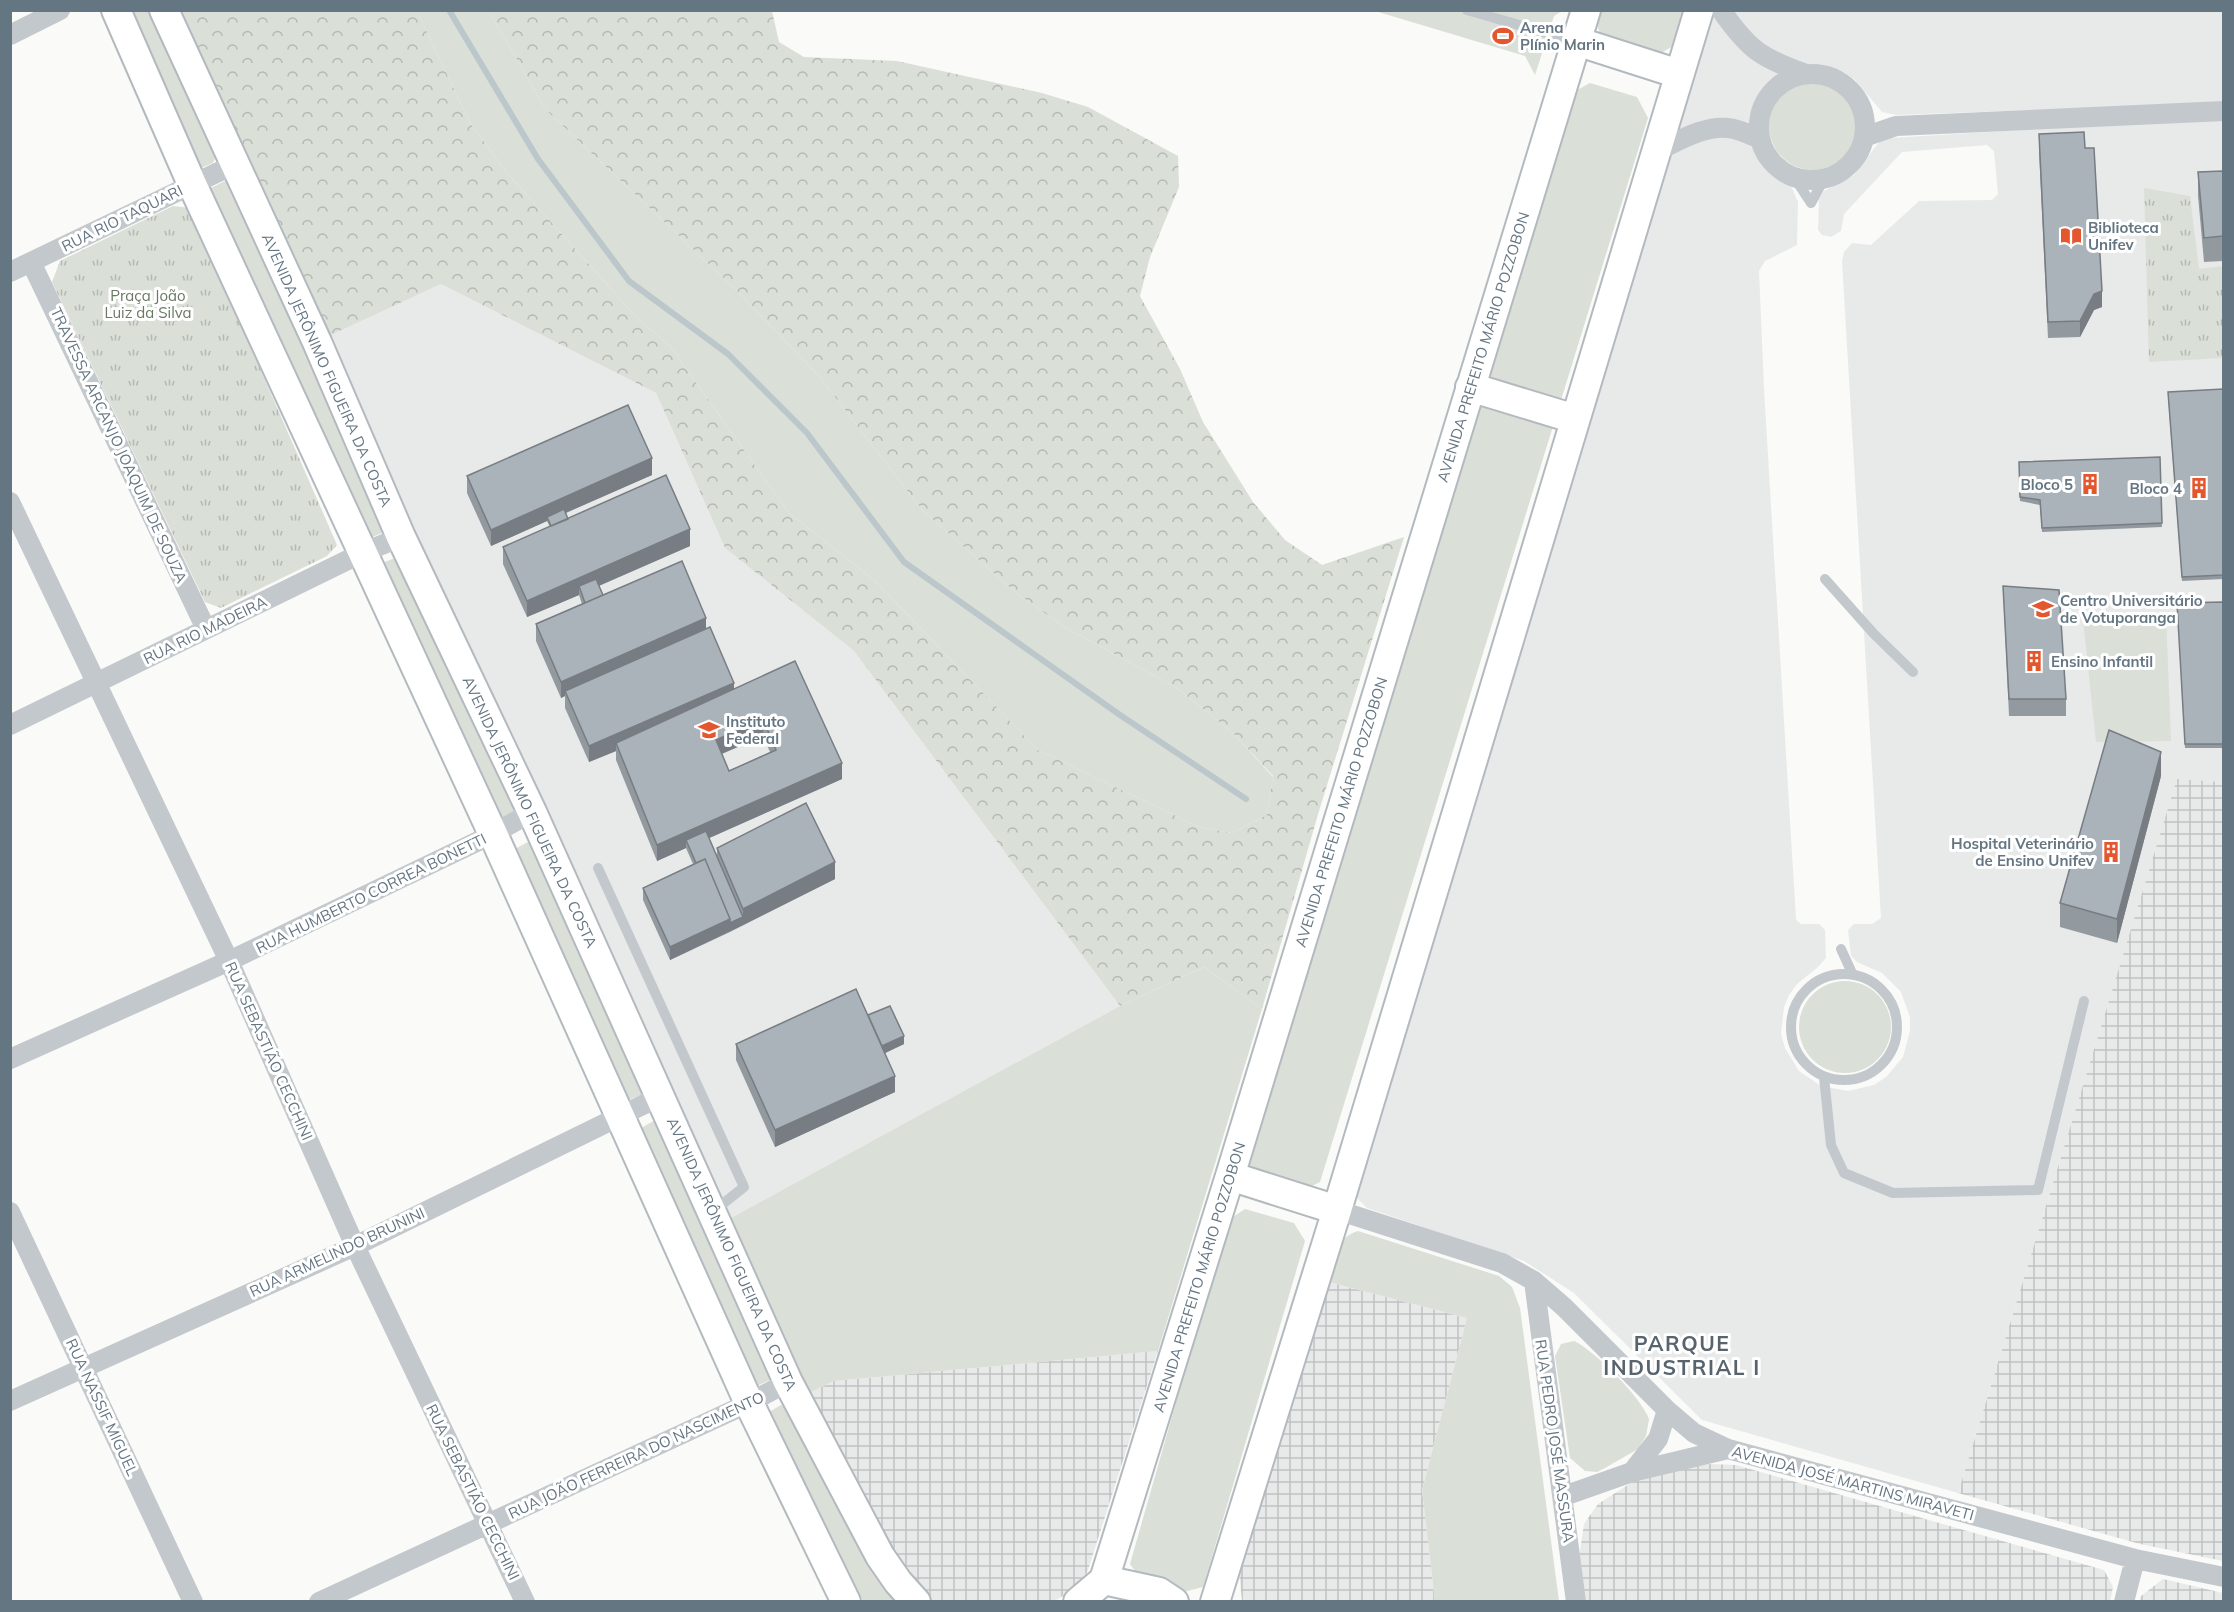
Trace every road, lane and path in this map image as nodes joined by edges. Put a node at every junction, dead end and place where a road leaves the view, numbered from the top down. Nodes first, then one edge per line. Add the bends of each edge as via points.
1 (60, 10) edge
2 (116, 10) edge
3 (164, 10) edge
4 (1467, 10) edge
5 (1586, 10) edge
6 (1699, 10) edge
7 (1721, 10) edge
8 (10, 35) edge
9 (1576, 41) junction
10 (1679, 74) junction
11 (1806, 74) junction
12 (1862, 111) junction
13 (2223, 111) edge
14 (1896, 126) junction
15 (1864, 137) junction
16 (1760, 139) junction
17 (1655, 152) junction
18 (233, 165) junction
19 (192, 184) junction
20 (32, 262) junction
21 (10, 273) edge
22 (1470, 387) junction
23 (1575, 419) junction
24 (10, 502) edge
25 (401, 537) junction
26 (362, 553) junction
27 (1825, 579) dead end
28 (206, 629) junction
29 (1913, 672) dead end
30 (96, 684) junction
31 (10, 725) edge
32 (532, 812) junction
33 (493, 834) junction
34 (598, 868) dead end
35 (229, 961) junction
36 (1838, 973) junction
37 (1852, 973) junction
38 (2084, 1001) dead end
39 (10, 1059) edge
40 (1824, 1077) junction
41 (661, 1096) junction
42 (621, 1118) junction
43 (1230, 1176) junction
44 (1337, 1210) junction
45 (10, 1212) edge
46 (712, 1212) junction
47 (355, 1246) junction
48 (1534, 1281) junction
49 (83, 1366) junction
50 (788, 1382) junction
51 (10, 1401) edge
52 (749, 1403) junction
53 (1667, 1410) junction
54 (1728, 1449) junction
55 (1632, 1472) junction
56 (1564, 1496) junction
57 (488, 1526) junction
58 (2135, 1559) junction
59 (2223, 1577) edge
60 (1104, 1580) junction
61 (193, 1602) edge
62 (320, 1602) edge
63 (525, 1602) edge
64 (846, 1602) edge
65 (916, 1602) edge
66 (1078, 1602) edge
67 (1174, 1602) edge
68 (1215, 1602) edge
69 (1576, 1602) edge
70 (2124, 1602) edge

1 - 8 street
2 - 19 street
3 - 18 street, AVENIDA JERÔNIMO FIGUEIRA DA COSTA
4 - 9 lane
5 - 9 street, AVENIDA PREFEITO MÁRIO POZZOBON
6 - 10 street
7 - 11 street via 1765,59
9 - 10 street
9 - 22 street, AVENIDA PREFEITO MÁRIO POZZOBON
10 - 17 street
11 - 12 street via 1840,82 1854,95
11 - 16 street via 1784,82 1766,101 1761,113
12 - 14 street
12 - 15 street
13 - 14 street
14 - 15 street
15 - 16 street via 1853,161 1844,170 1824,179 1807,180 1794,177 1772,162
16 - 17 street via 1730,128 1717,128
17 - 23 street
18 - 19 street, RUA RIO TAQUARI
18 - 25 street, AVENIDA JERÔNIMO FIGUEIRA DA COSTA via 317,342
19 - 20 street, RUA RIO TAQUARI
19 - 26 street
20 - 21 street, RUA RIO TAQUARI
20 - 28 street, TRAVESSA ARCANJO JOAQUIM DE SOUZA
22 - 23 street
22 - 43 street, AVENIDA PREFEITO MÁRIO POZZOBON
23 - 44 street
24 - 30 street, RUA SEBASTIÃO CECCHINI
25 - 26 street, RUA RIO MADEIRA
25 - 32 street, AVENIDA JERÔNIMO FIGUEIRA DA COSTA
26 - 28 street, RUA RIO MADEIRA
26 - 33 street
27 - 29 lane
28 - 30 street, RUA RIO MADEIRA
30 - 31 street, RUA RIO MADEIRA
30 - 35 street, RUA SEBASTIÃO CECCHINI
32 - 33 street, RUA HUMBERTO CORREA BONETTI
32 - 41 street, AVENIDA JERÔNIMO FIGUEIRA DA COSTA
33 - 35 street, RUA HUMBERTO CORREA BONETTI
33 - 42 street
34 - 46 lane via 744,1187
35 - 39 street, RUA HUMBERTO CORREA BONETTI
35 - 47 street, RUA SEBASTIÃO CECCHINI
36 - 37 lane
36 - 37 lane via 1841,949
36 - 40 lane via 1809,986 1793,1012 1793,1043 1800,1057
37 - 40 lane via 1884,990 1896,1014 1896,1041 1882,1064 1860,1078 1842,1081
38 - 40 lane via 2038,1190 1893,1193 1844,1173 1831,1145
41 - 42 street, RUA ARMELINDO BRUNINI
41 - 46 street, AVENIDA JERÔNIMO FIGUEIRA DA COSTA
42 - 47 street, RUA ARMELINDO BRUNINI
42 - 52 street
43 - 44 street
43 - 60 street, AVENIDA PREFEITO MÁRIO POZZOBON
44 - 48 street, AVENIDA JOSÉ MARTINS MIRAVETI via 1502,1263
44 - 68 street
45 - 49 street, RUA NASSIF MIGUEL
46 - 50 street, AVENIDA JERÔNIMO FIGUEIRA DA COSTA
47 - 49 street, RUA ARMELINDO BRUNINI
47 - 57 street, RUA SEBASTIÃO CECCHINI
48 - 53 street, AVENIDA JOSÉ MARTINS MIRAVETI
48 - 56 street, RUA PEDRO JOSÉ MASSURA
49 - 51 street, RUA ARMELINDO BRUNINI
49 - 61 street, RUA NASSIF MIGUEL
50 - 52 street, RUA JOÃO FERREIRA DO NASCIMENTO
50 - 65 street, AVENIDA JERÔNIMO FIGUEIRA DA COSTA via 880,1556
52 - 57 street, RUA JOÃO FERREIRA DO NASCIMENTO
52 - 64 street
53 - 54 street, AVENIDA JOSÉ MARTINS MIRAVETI via 1694,1433
53 - 55 street via 1658,1439
54 - 55 street
54 - 58 street, AVENIDA JOSÉ MARTINS MIRAVETI
55 - 56 street
56 - 69 street, RUA PEDRO JOSÉ MASSURA
57 - 62 street, RUA JOÃO FERREIRA DO NASCIMENTO
57 - 63 street, RUA SEBASTIÃO CECCHINI
58 - 59 street, AVENIDA JOSÉ MARTINS MIRAVETI
58 - 70 street
60 - 66 street
60 - 67 street via 1159,1592

